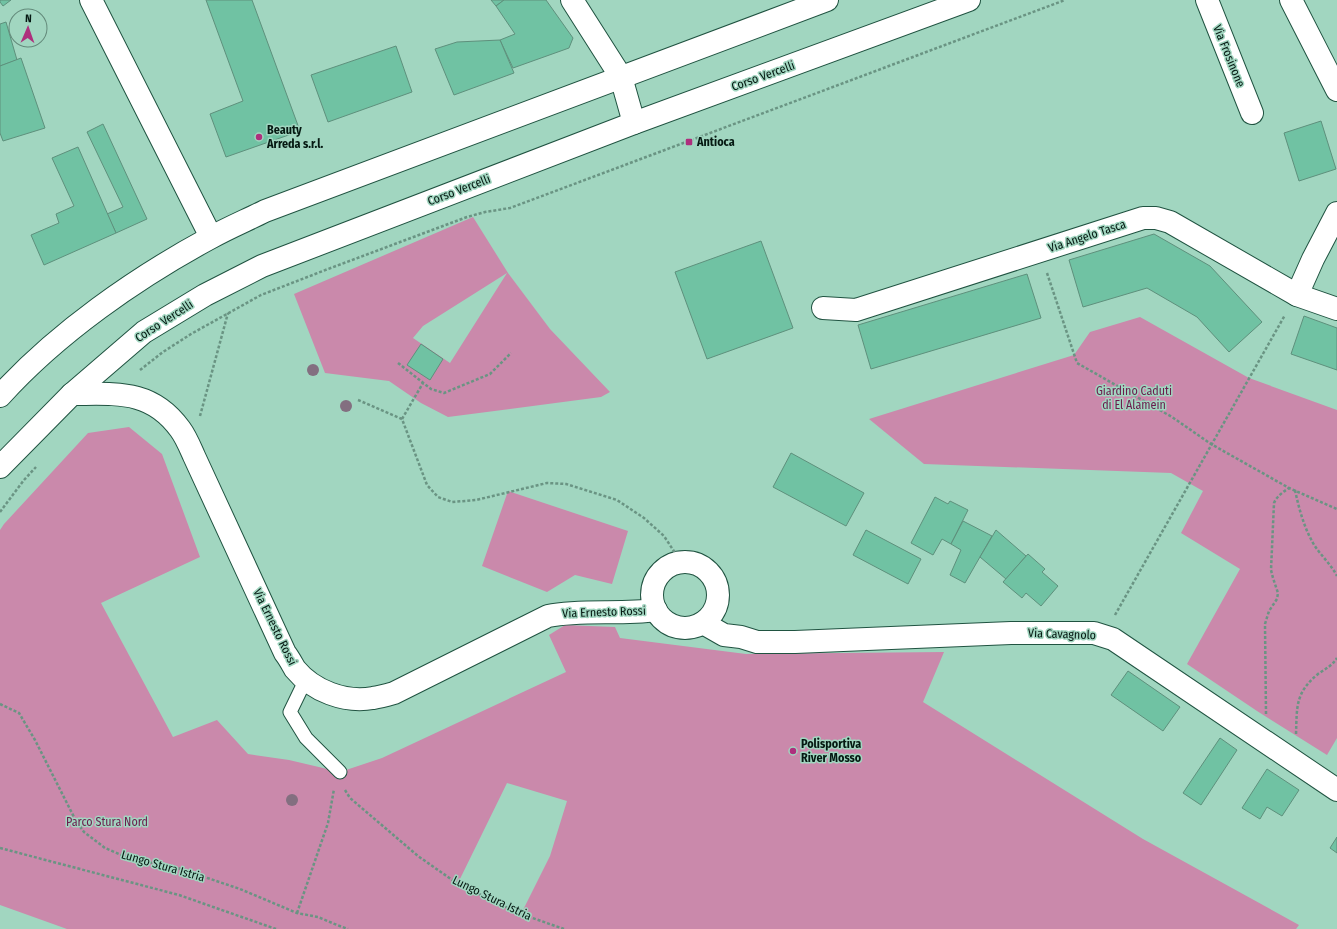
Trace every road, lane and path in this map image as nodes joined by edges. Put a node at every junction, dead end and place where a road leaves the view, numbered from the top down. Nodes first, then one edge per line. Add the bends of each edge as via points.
1 (91, 0) edge
2 (572, 0) edge
3 (827, 0) edge
4 (970, 0) edge
5 (1065, 0) edge
6 (1207, 0) edge
7 (1291, 0) edge
8 (622, 77) junction
9 (1337, 90) edge
10 (1252, 113) dead end
11 (634, 123) junction
12 (1337, 213) edge
13 (211, 237) junction
14 (1040, 252) junction
15 (1297, 295) junction
16 (823, 308) dead end
17 (1337, 309) edge
18 (228, 313) junction
19 (511, 354) dead end
20 (398, 363) dead end
21 (135, 373) dead end
22 (423, 383) junction
23 (72, 394) junction
24 (0, 396) edge
25 (358, 400) dead end
26 (402, 419) junction
27 (1211, 444) junction
28 (191, 449) junction
29 (37, 466) dead end
30 (0, 467) edge
31 (1289, 488) junction
32 (1295, 490) junction
33 (1337, 509) edge
34 (0, 512) edge
35 (681, 562) junction
36 (1337, 576) edge
37 (717, 604) junction
38 (656, 610) junction
39 (703, 623) junction
40 (1104, 635) junction
41 (741, 637) junction
42 (1337, 658) edge
43 (306, 679) junction
44 (0, 704) edge
45 (1265, 742) junction
46 (1295, 763) junction
47 (340, 772) junction
48 (1337, 790) edge
49 (0, 848) edge
50 (297, 913) junction
51 (276, 929) edge
52 (348, 929) edge
53 (564, 929) edge

1 - 13 street
2 - 8 street
3 - 8 street
4 - 11 street, Corso Vercelli
5 - 18 path via 510,208 485,212 444,225 261,295
6 - 10 street, Via Frosinone
7 - 9 street
8 - 11 street
8 - 13 street via 265,211
11 - 23 street, Corso Vercelli via 262,266 204,295 144,332
12 - 15 street
13 - 24 street via 142,278 80,322 16,378
14 - 15 street, Via Angelo Tasca via 1143,218 1156,218 1170,222
14 - 16 street, Via Angelo Tasca via 856,310
14 - 27 path via 1077,363 1172,417
15 - 17 street, Via Angelo Tasca
15 - 27 path
18 - 21 path via 163,352
18 - 28 path
19 - 22 path via 490,374 444,393
20 - 22 path
22 - 26 path
23 - 28 street, Via Ernesto Rossi via 121,394 145,400 169,417 180,429
23 - 30 street, Corso Vercelli
25 - 26 path
26 - 35 path via 427,485 438,497 452,502 476,500 547,483 566,484 617,500 644,518 664,536
27 - 31 path
27 - 40 path
28 - 43 street, Via Ernesto Rossi via 285,653
29 - 34 path
31 - 32 path
31 - 45 path via 1274,503 1271,570 1278,593 1265,624
32 - 33 path
32 - 36 path via 1305,526 1314,544
35 - 37 street via 692,562 702,566 710,574 716,583
35 - 38 street via 662,571 656,579 652,590
37 - 39 street
37 - 41 street
38 - 39 street via 662,619 671,625 682,628
38 - 43 street, Via Ernesto Rossi via 633,613 564,612 548,616 394,693 373,698 335,696
39 - 41 street, Via Cavagnolo via 724,635
40 - 41 street, Via Cavagnolo via 1011,633 795,642 757,642
40 - 45 street, Via Cavagnolo
42 - 46 path via 1307,684 1297,704
43 - 47 lane via 290,712 306,738
44 - 50 path, Lungo Stura Istria via 18,714 35,740 76,821 84,832 105,848 133,860 172,866 240,889
45 - 46 street, Via Cavagnolo
46 - 48 street, Via Cavagnolo
47 - 50 path via 334,786 328,823
47 - 53 path, Lungo Stura Istria via 342,786 350,798 418,856 458,884 521,914
49 - 51 path, Lungo Stura Istria via 179,895
50 - 52 path, Lungo Stura Istria via 318,917

